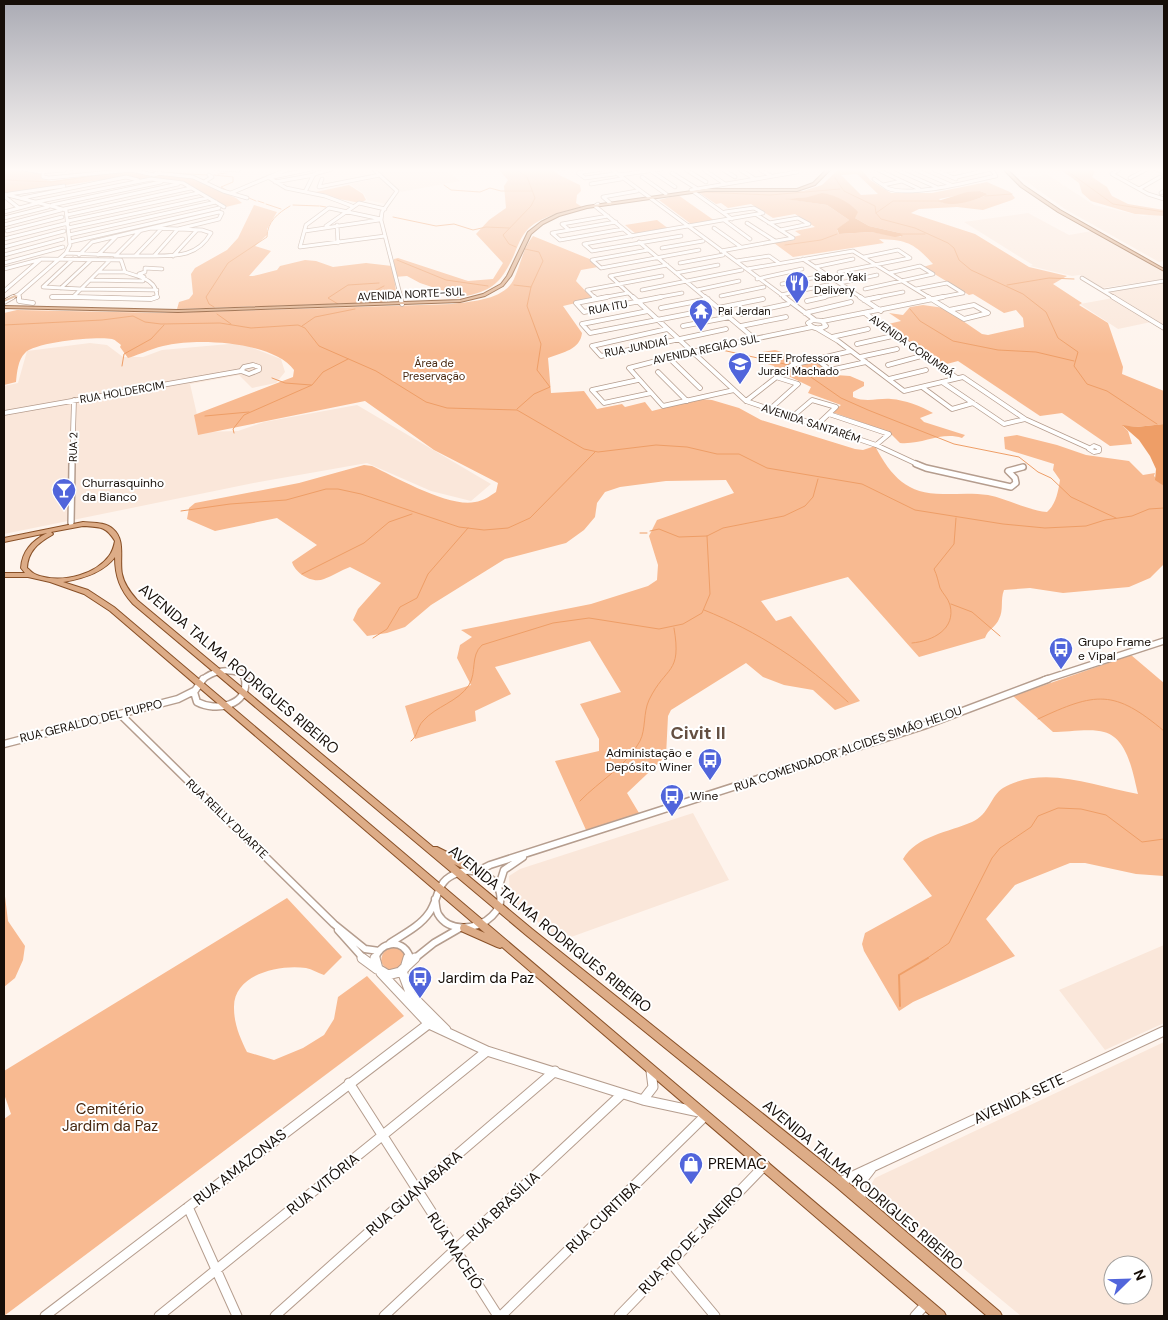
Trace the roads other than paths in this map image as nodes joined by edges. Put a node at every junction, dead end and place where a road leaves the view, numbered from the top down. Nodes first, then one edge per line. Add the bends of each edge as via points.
1 (140, 230) edge
2 (197, 230) edge
3 (6, 231) edge
4 (35, 231) edge
5 (64, 231) dead end
6 (68, 231) edge
7 (89, 231) edge
8 (122, 231) edge
9 (138, 231) edge
10 (159, 231) edge
11 (177, 231) edge
12 (200, 231) edge
13 (305, 231) edge
14 (337, 231) edge
15 (384, 231) edge
16 (532, 231) edge
17 (566, 231) edge
18 (614, 231) edge
19 (625, 231) edge
20 (662, 231) edge
21 (692, 231) edge
22 (693, 231) edge
23 (718, 231) edge
24 (739, 231) edge
25 (759, 231) edge
26 (781, 231) edge
27 (1095, 231) edge
28 (1099, 231) edge
29 (69, 235) junction
30 (14, 236) junction
31 (117, 236) junction
32 (385, 236) junction
33 (632, 236) junction
34 (681, 236) dead end
35 (4, 239) edge
36 (63, 239) dead end
37 (750, 239) dead end
38 (703, 240) junction
39 (775, 241) junction
40 (70, 242) junction
41 (338, 242) junction
42 (640, 243) junction
43 (4, 247) edge
44 (63, 247) dead end
45 (662, 248) dead end
46 (741, 248) junction
47 (648, 250) junction
48 (699, 250) dead end
49 (65, 254) junction
50 (724, 254) junction
51 (4, 255) edge
52 (80, 255) junction
53 (97, 255) junction
54 (116, 256) junction
55 (135, 256) junction
56 (154, 256) junction
57 (173, 256) junction
58 (864, 257) junction
59 (657, 258) junction
60 (731, 258) junction
61 (40, 259) junction
62 (803, 259) junction
63 (852, 259) dead end
64 (59, 260) junction
65 (72, 260) junction
66 (90, 260) junction
67 (109, 261) junction
68 (736, 261) junction
69 (680, 263) dead end
70 (778, 264) junction
71 (718, 265) dead end
72 (876, 265) junction
73 (4, 266) edge
74 (667, 266) junction
75 (815, 267) junction
76 (1164, 268) edge
77 (162, 269) dead end
78 (802, 269) dead end
79 (745, 270) junction
80 (99, 272) junction
81 (125, 272) junction
82 (839, 272) dead end
83 (676, 273) junction
84 (889, 273) junction
85 (827, 275) junction
86 (877, 275) dead end
87 (662, 276) dead end
88 (1082, 278) dead end
89 (757, 279) junction
90 (14, 280) junction
91 (90, 280) junction
92 (148, 281) junction
93 (739, 281) dead end
94 (902, 281) junction
95 (1164, 281) edge
96 (687, 282) junction
97 (4, 283) edge
98 (840, 283) junction
99 (619, 284) junction
100 (782, 284) dead end
101 (827, 285) dead end
102 (764, 287) junction
103 (61, 288) junction
104 (81, 289) junction
105 (864, 289) dead end
106 (916, 289) junction
107 (4, 290) edge
108 (157, 290) junction
109 (642, 290) dead end
110 (698, 290) junction
111 (851, 291) junction
112 (1104, 291) junction
113 (903, 292) dead end
114 (628, 293) junction
115 (682, 293) dead end
116 (17, 295) junction
117 (781, 295) junction
118 (721, 296) dead end
119 (52, 297) dead end
120 (73, 297) junction
121 (596, 299) junction
122 (708, 299) junction
123 (763, 299) dead end
124 (932, 299) junction
125 (864, 300) junction
126 (807, 301) dead end
127 (400, 302) junction
128 (638, 302) junction
129 (851, 302) dead end
130 (33, 303) junction
131 (4, 304) edge
132 (788, 304) junction
133 (40, 306) junction
134 (68, 308) junction
135 (661, 308) dead end
136 (718, 308) junction
137 (26, 310) junction
138 (949, 310) junction
139 (648, 311) junction
140 (703, 311) dead end
141 (881, 311) junction
142 (805, 312) junction
143 (742, 314) dead end
144 (866, 314) junction
145 (730, 317) junction
146 (786, 317) dead end
147 (657, 320) junction
148 (825, 323) junction
149 (812, 324) junction
150 (683, 326) dead end
151 (741, 326) junction
152 (823, 328) junction
153 (868, 328) dead end
154 (1164, 328) edge
155 (667, 329) junction
156 (726, 329) dead end
157 (827, 333) junction
158 (897, 335) junction
159 (832, 337) junction
160 (678, 339) junction
161 (755, 339) junction
162 (858, 344) dead end
163 (897, 349) dead end
164 (851, 351) junction
165 (691, 352) junction
166 (925, 355) junction
167 (668, 357) junction
168 (860, 358) junction
169 (816, 359) junction
170 (866, 362) junction
171 (888, 364) dead end
172 (926, 370) dead end
173 (241, 371) dead end
174 (658, 372) dead end
175 (776, 377) junction
176 (957, 378) junction
177 (638, 380) junction
178 (889, 380) junction
179 (942, 382) junction
180 (922, 387) junction
181 (700, 388) dead end
182 (734, 390) junction
183 (651, 392) junction
184 (74, 400) junction
185 (687, 400) junction
186 (746, 401) junction
187 (973, 404) junction
188 (769, 410) junction
189 (4, 412) edge
190 (829, 414) junction
191 (792, 417) junction
192 (1025, 418) junction
193 (817, 425) junction
194 (876, 445) junction
195 (1089, 448) dead end
196 (1023, 467) dead end
197 (71, 523) dead end
198 (59, 530) junction
199 (4, 540) edge
200 (118, 544) junction
201 (4, 575) edge
202 (32, 576) junction
203 (52, 580) junction
204 (1164, 641) edge
205 (217, 672) junction
206 (198, 683) junction
207 (194, 691) junction
208 (243, 694) junction
209 (178, 699) junction
210 (195, 700) junction
211 (225, 706) junction
212 (120, 714) junction
213 (4, 744) edge
214 (428, 848) junction
215 (530, 852) junction
216 (476, 870) junction
217 (457, 872) junction
218 (438, 889) junction
219 (499, 891) junction
220 (435, 899) junction
221 (498, 906) junction
222 (334, 924) junction
223 (480, 925) junction
224 (462, 928) junction
225 (390, 943) junction
226 (504, 945) junction
227 (379, 951) junction
228 (404, 969) junction
229 (379, 971) junction
230 (432, 1021) junction
231 (1164, 1031) edge
232 (487, 1051) junction
233 (651, 1070) junction
234 (555, 1071) junction
235 (349, 1083) junction
236 (622, 1094) junction
237 (643, 1100) junction
238 (702, 1114) junction
239 (382, 1136) junction
240 (765, 1165) junction
241 (874, 1166) junction
242 (839, 1182) junction
243 (416, 1190) junction
244 (862, 1202) junction
245 (188, 1207) junction
246 (456, 1250) junction
247 (670, 1262) junction
248 (216, 1270) junction
249 (926, 1304) junction
250 (44, 1316) edge
251 (160, 1316) edge
252 (237, 1316) edge
253 (275, 1316) edge
254 (384, 1316) edge
255 (500, 1316) edge
256 (618, 1316) edge
257 (715, 1316) edge
258 (915, 1316) edge
259 (940, 1316) edge
260 (996, 1316) edge

1 - 54 street
2 - 57 street
3 - 30 street
4 - 30 street
5 - 43 street
6 - 29 street
7 - 29 street
8 - 40 street
9 - 31 street
10 - 55 street
11 - 56 street
12 - 57 street via 211,233 198,250 188,255
13 - 41 street via 300,247
14 - 41 street
15 - 32 street
16 - 127 main road, AVENIDA NORTE-SUL via 508,279 492,292 460,301
17 - 18 street via 552,233 560,240
19 - 33 street
20 - 33 street
21 - 38 street
22 - 50 street
23 - 46 street
24 - 37 street
25 - 39 street
26 - 39 street via 792,238
27 - 76 main road
28 - 76 main road
29 - 40 street
30 - 35 street
31 - 52 street via 83,244 85,249
31 - 53 street
32 - 41 street
32 - 127 street
33 - 42 street
33 - 42 street via 584,244 592,251
34 - 42 street
36 - 51 street
38 - 45 street
38 - 50 street
39 - 46 street
40 - 49 street via 70,250
42 - 47 street
44 - 73 street
46 - 50 street
47 - 59 street
47 - 59 street via 592,260 601,268
48 - 59 street
49 - 52 street
49 - 64 street
50 - 60 street
50 - 60 street
50 - 69 street
50 - 79 street
52 - 53 street
53 - 54 street
54 - 55 street
55 - 56 street
56 - 57 street
58 - 62 street via 850,251
58 - 72 street
58 - 72 street via 898,250 910,258
59 - 74 street
60 - 68 street
61 - 64 street
61 - 73 street
61 - 90 street
62 - 70 street
62 - 75 street
63 - 75 street
64 - 65 street
64 - 116 street
65 - 66 street
65 - 103 street via 43,288
66 - 67 street
66 - 103 street
67 - 80 street
67 - 81 street via 121,262
68 - 70 street via 769,256
68 - 79 street
70 - 79 street
71 - 83 street
72 - 82 street
72 - 84 street
74 - 83 street
74 - 99 street via 610,276
75 - 85 street
77 - 92 street via 147,267 139,274
78 - 89 street
79 - 89 street
79 - 96 street
80 - 81 street
80 - 91 street
81 - 92 street
83 - 96 street
84 - 94 street
84 - 94 street via 920,266 933,274
85 - 98 street
85 - 100 street
86 - 98 street
87 - 99 street
88 - 112 street
89 - 102 street
89 - 117 street
90 - 97 street
90 - 107 street
91 - 92 street
91 - 104 street
92 - 108 street
93 - 110 street
94 - 105 street
94 - 106 street
95 - 112 street
96 - 109 street
96 - 110 street
98 - 111 street
99 - 114 street
99 - 121 street via 587,290
101 - 117 street
102 - 118 street
102 - 132 street
103 - 104 street
104 - 108 street
104 - 120 street
106 - 124 street
106 - 124 street via 946,282 963,293
108 - 120 street via 157,297 151,299
110 - 122 street
111 - 125 street
111 - 126 street
112 - 154 street
113 - 125 street
114 - 121 street
114 - 128 street
115 - 128 street
116 - 130 street via 18,300
116 - 131 main road
117 - 142 street
119 - 120 street
121 - 128 street, RUA ITU via 576,303 584,312
122 - 135 street
122 - 136 street
123 - 136 street
124 - 138 street
124 - 141 street
125 - 141 street
127 - 133 main road, AVENIDA NORTE-SUL via 177,310
127 - 134 main road, AVENIDA NORTE-SUL via 178,312
128 - 139 street
129 - 142 street
130 - 131 main road
130 - 133 main road
131 - 133 main road, AVENIDA NORTE-SUL
131 - 137 main road
132 - 143 street
132 - 149 street
133 - 134 main road, AVENIDA NORTE-SUL
133 - 137 main road
134 - 137 main road
136 - 145 street
138 - 138 street via 974,305 988,314 964,319
139 - 147 street
139 - 147 street via 582,324 590,334
140 - 147 street
141 - 144 street
142 - 149 street
144 - 148 street
144 - 158 street, AVENIDA CORUMBÁ
145 - 150 street
145 - 151 street
146 - 151 street
147 - 155 street
148 - 149 street
148 - 152 street
149 - 152 street
149 - 157 street
149 - 161 street, AVENIDA REGIÃO SUL
151 - 161 street
152 - 157 street
153 - 159 street
155 - 160 street
155 - 160 street, RUA JUNDIAÍ via 592,346 601,356
156 - 160 street
157 - 159 street
158 - 162 street
158 - 166 street, AVENIDA CORUMBÁ
159 - 164 street
160 - 165 street
161 - 165 street, AVENIDA REGIÃO SUL
163 - 168 street
164 - 168 street
164 - 169 street
165 - 167 street, AVENIDA REGIÃO SUL
165 - 182 street
166 - 171 street
166 - 176 street, AVENIDA CORUMBÁ
167 - 177 street, AVENIDA REGIÃO SUL via 630,366
167 - 181 street
168 - 170 street
169 - 170 street via 830,370
169 - 175 street via 792,365
170 - 178 street
172 - 178 street
173 - 184 street, RUA HOLDERCIM
174 - 185 street
175 - 186 street
175 - 188 street via 798,384
176 - 179 street
176 - 192 street via 963,377
177 - 183 street
177 - 183 street via 592,390 604,404
178 - 180 street via 904,391
179 - 180 street
179 - 187 street
180 - 187 street via 952,409
182 - 185 street
182 - 186 street
183 - 185 street via 663,406
184 - 189 street, RUA HOLDERCIM
184 - 197 street, RUA 2
186 - 188 street, AVENIDA SANTARÉM
187 - 192 street via 1004,424
188 - 191 street, AVENIDA SANTARÉM
190 - 191 street via 836,408 812,400
190 - 193 street
190 - 194 street via 889,434
191 - 193 street, AVENIDA SANTARÉM
192 - 195 street
193 - 194 street, AVENIDA SANTARÉM
194 - 196 street, AVENIDA SANTARÉM via 926,468 1006,487 1016,483 1008,470
198 - 199 main road
198 - 200 main road via 83,524 104,526 114,532
198 - 202 main road via 37,542 24,558 24,568
200 - 203 main road via 112,557 96,569 75,578
200 - 205 main road, AVENIDA TALMA RODRIGUES RIBEIRO via 118,570 124,591
201 - 202 main road
202 - 203 main road
203 - 206 main road via 86,592 106,604
204 - 215 street, RUA COMENDADOR ALCIDES SIMÃO HELOU via 1021,688 914,729
205 - 206 street
205 - 208 main road, AVENIDA TALMA RODRIGUES RIBEIRO
205 - 208 street via 230,670 243,675 247,683
206 - 207 street
206 - 211 main road
207 - 209 street, RUA GERALDO DEL PUPPO
207 - 210 street
208 - 211 street
208 - 214 main road, AVENIDA TALMA RODRIGUES RIBEIRO
209 - 210 street, RUA GERALDO DEL PUPPO
209 - 212 street, RUA GERALDO DEL PUPPO
210 - 211 street, RUA GERALDO DEL PUPPO via 205,707
211 - 218 main road
212 - 213 street, RUA GERALDO DEL PUPPO
212 - 222 street, RUA REILLY DUARTE
214 - 216 main road
214 - 217 main road, AVENIDA TALMA RODRIGUES RIBEIRO
215 - 216 street, RUA COMENDADOR ALCIDES SIMÃO HELOU
215 - 219 street, RUA COMENDADOR ALCIDES SIMÃO HELOU via 504,870
216 - 217 street, RUA COMENDADOR ALCIDES SIMÃO HELOU
216 - 219 street via 494,880
217 - 218 street via 444,880
217 - 221 main road, AVENIDA TALMA RODRIGUES RIBEIRO
218 - 220 street
218 - 223 main road
219 - 221 street, RUA COMENDADOR ALCIDES SIMÃO HELOU
220 - 224 street via 441,918 451,926
220 - 225 street via 423,920
221 - 223 street
221 - 242 main road, AVENIDA TALMA RODRIGUES RIBEIRO
222 - 227 street, RUA REILLY DUARTE via 365,949
222 - 229 street, RUA REILLY DUARTE via 363,960
223 - 224 street
223 - 226 main road
224 - 226 main road
224 - 228 street via 435,942
225 - 227 street
225 - 228 street via 407,949 409,962
226 - 233 main road
227 - 229 street via 375,963
228 - 229 street via 388,976
228 - 230 street, RUA REILLY DUARTE via 411,995
229 - 230 street, RUA REILLY DUARTE
230 - 232 street, RUA REILLY DUARTE via 449,1034
230 - 235 street, RUA AMAZONAS
231 - 241 street, AVENIDA SETE
232 - 234 street
232 - 239 street, RUA VITÓRIA
233 - 237 street via 653,1087
233 - 238 main road
234 - 236 street
234 - 243 street, RUA GUANABARA
235 - 239 street, RUA MACEIÓ
235 - 245 street, RUA AMAZONAS
236 - 237 street
236 - 246 street, RUA BRASÍLIA
237 - 238 street
238 - 240 main road
238 - 255 street, RUA CURITIBA
239 - 243 street, RUA MACEIÓ
239 - 248 street, RUA VITÓRIA
240 - 247 street, RUA RIO DE JANEIRO
240 - 249 main road
241 - 242 street, AVENIDA SETE
241 - 244 street, AVENIDA SETE via 860,1179
242 - 244 main road, AVENIDA TALMA RODRIGUES RIBEIRO
243 - 246 street, RUA MACEIÓ
243 - 253 street, RUA GUANABARA
244 - 260 main road, AVENIDA TALMA RODRIGUES RIBEIRO
245 - 248 street
245 - 250 street, RUA AMAZONAS
246 - 254 street, RUA BRASÍLIA
246 - 255 street, RUA MACEIÓ
247 - 256 street, RUA RIO DE JANEIRO
247 - 257 street
248 - 251 street, RUA VITÓRIA
248 - 252 street
249 - 258 street
249 - 259 main road

